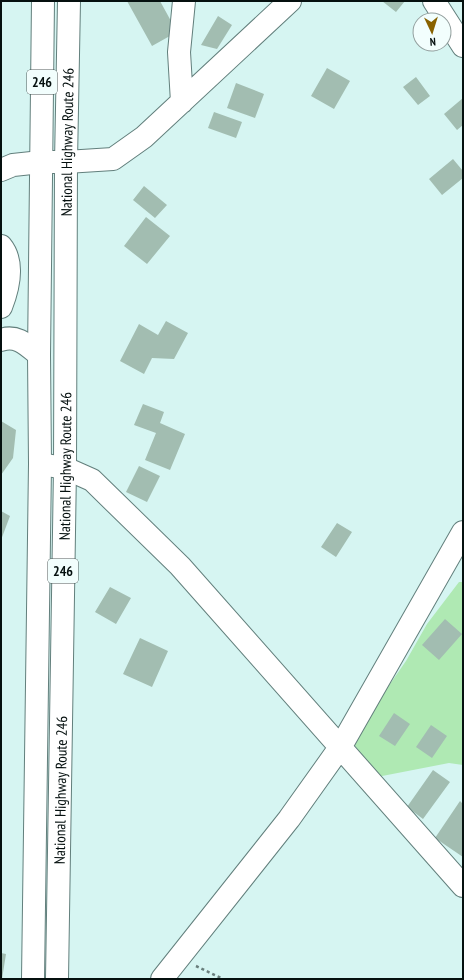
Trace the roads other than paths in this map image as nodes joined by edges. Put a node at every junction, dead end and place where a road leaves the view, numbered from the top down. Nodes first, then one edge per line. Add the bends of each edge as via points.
1 (43, 1) edge
2 (69, 1) edge
3 (184, 1) edge
4 (290, 1) edge
5 (434, 1) edge
6 (463, 46) edge
7 (182, 102) junction
8 (41, 162) junction
9 (66, 162) junction
10 (1, 170) edge
11 (1, 246) edge
12 (1, 307) edge
13 (1, 340) edge
14 (39, 355) junction
15 (40, 464) junction
16 (65, 468) junction
17 (463, 532) edge
18 (342, 746) junction
19 (463, 886) edge
20 (33, 979) edge
21 (57, 979) edge
22 (162, 979) edge

1 - 8 main road, National Highway Route 246 / 246
2 - 9 main road, National Highway Route 246 / 246
3 - 7 main road via 179,52
4 - 7 main road
5 - 6 main road
7 - 9 main road via 144,137 113,159
8 - 9 main road
8 - 10 main road via 13,165
8 - 14 main road, National Highway Route 246 / 246
9 - 16 main road, National Highway Route 246 / 246
11 - 12 main road via 10,268 7,291
13 - 14 main road via 6,338 23,341
14 - 15 main road, National Highway Route 246 / 246
15 - 16 main road
15 - 20 main road, National Highway Route 246 / 246
16 - 18 main road via 92,480 180,566
16 - 21 main road, National Highway Route 246 / 246
17 - 18 main road
18 - 19 main road
18 - 22 main road via 289,819

